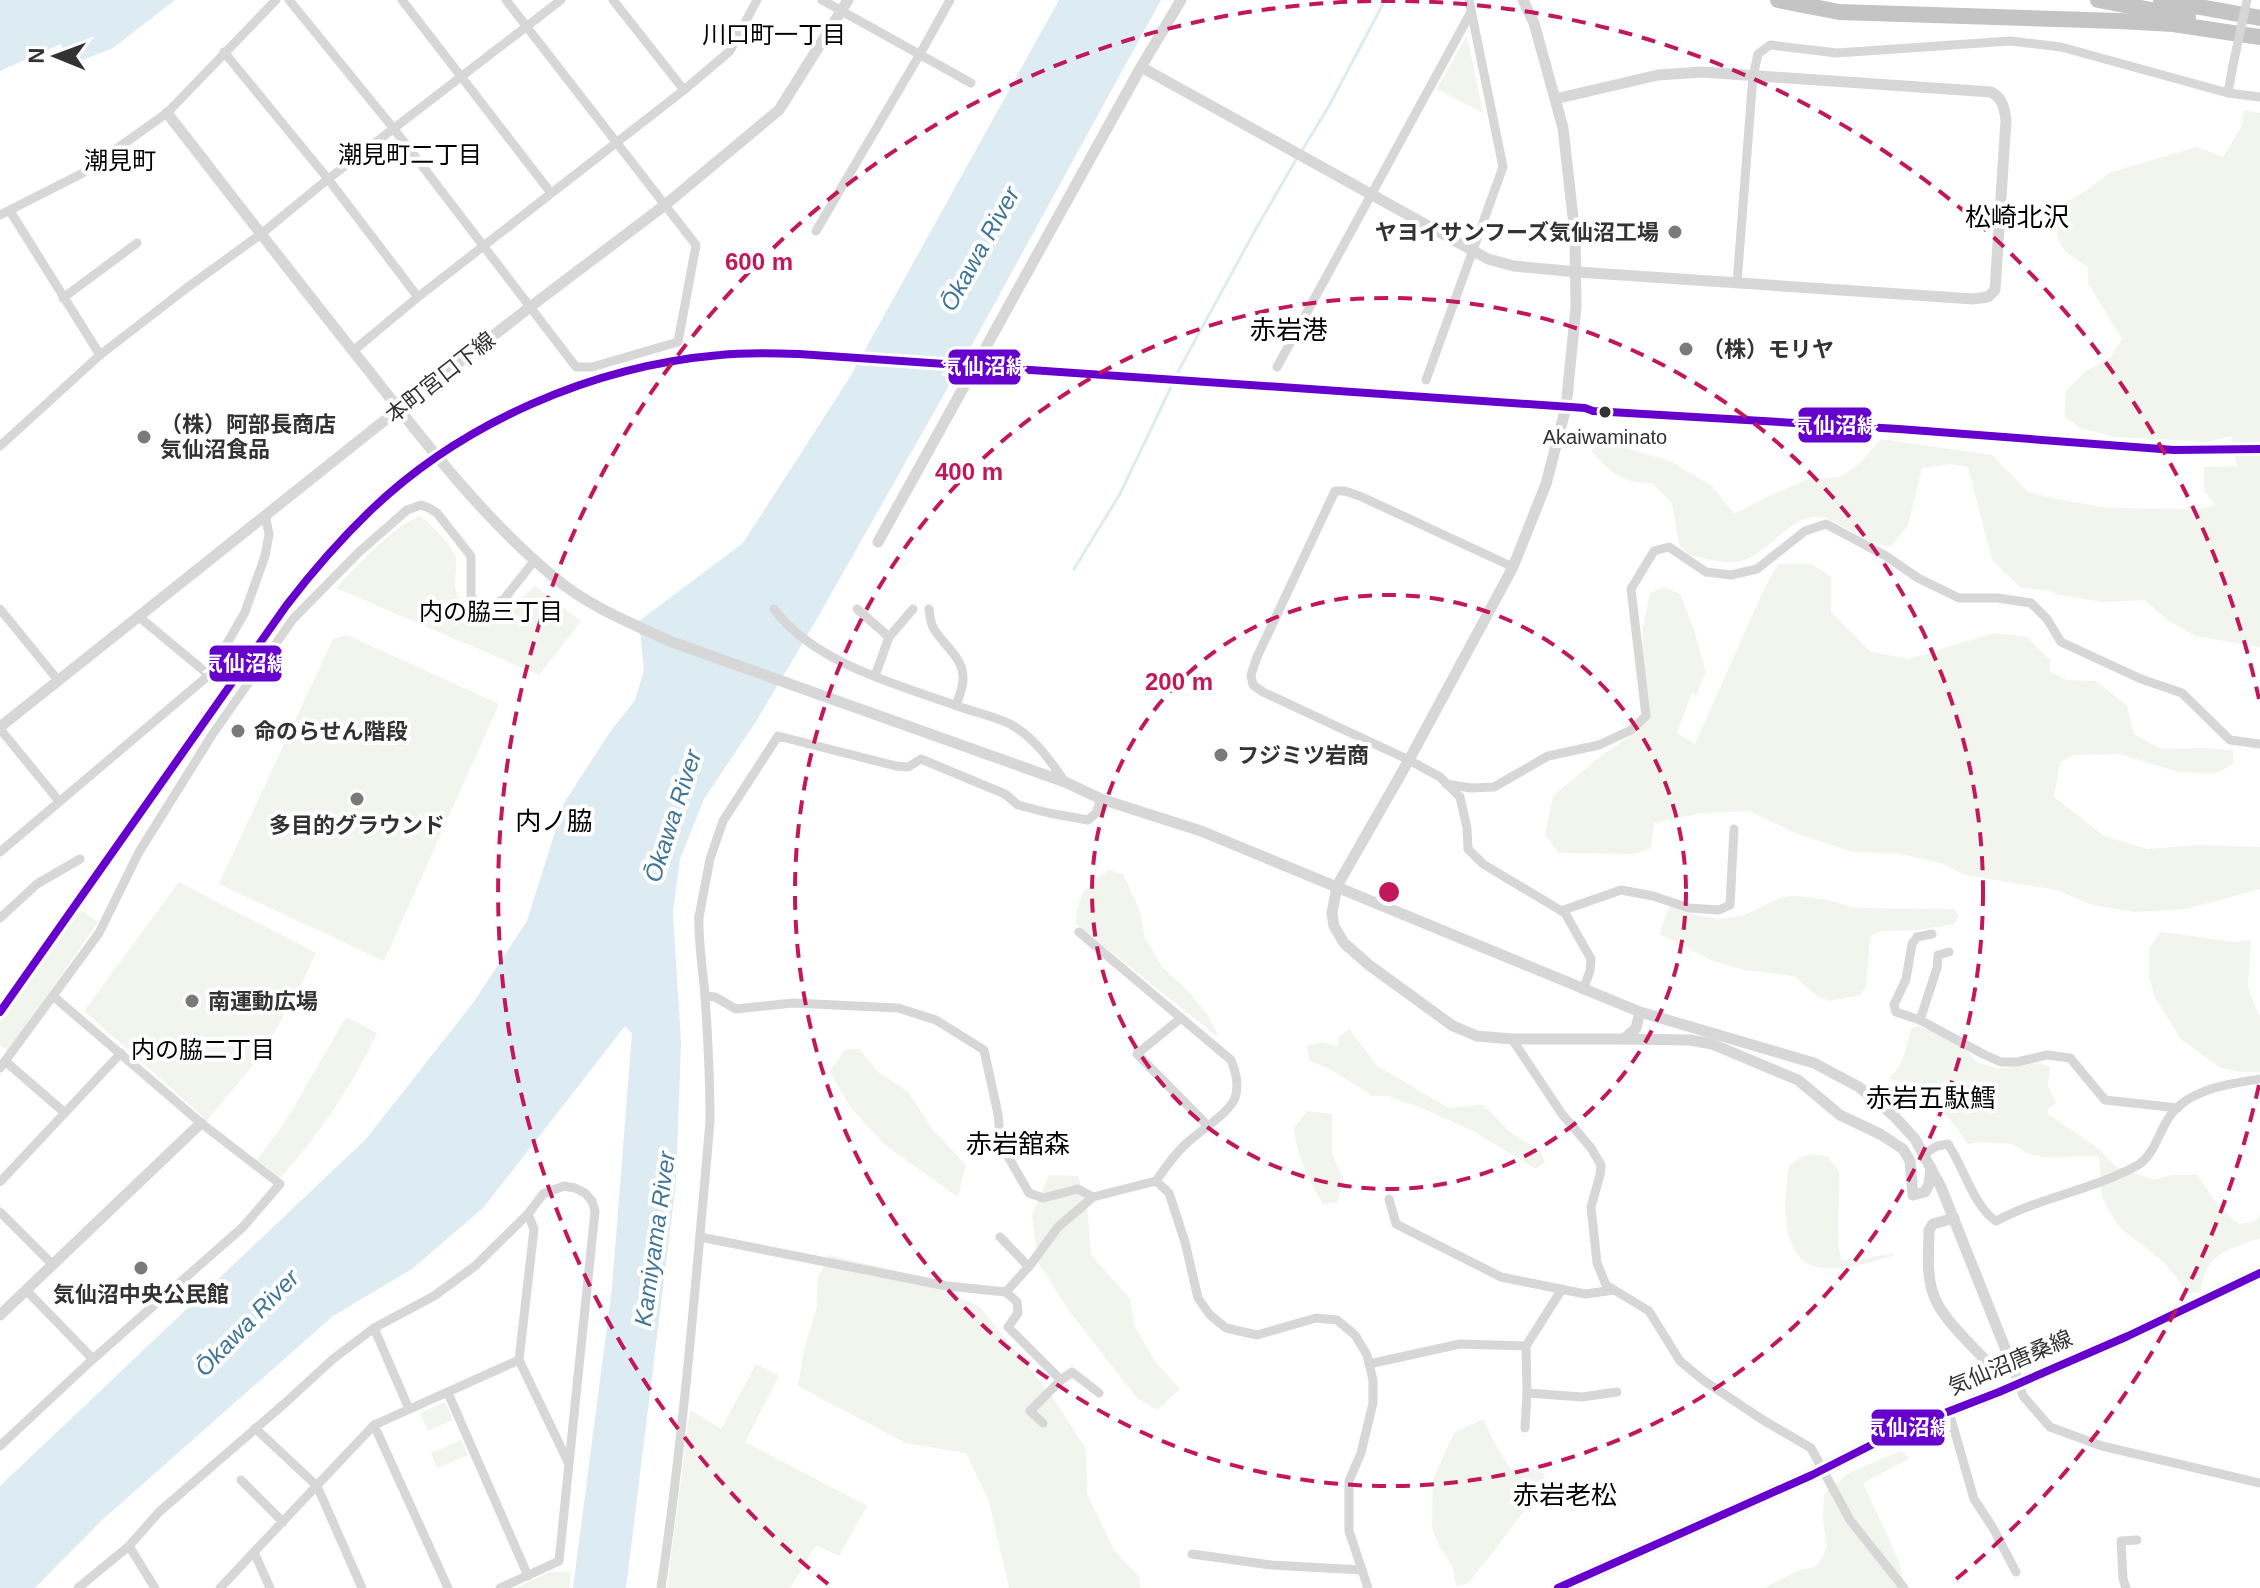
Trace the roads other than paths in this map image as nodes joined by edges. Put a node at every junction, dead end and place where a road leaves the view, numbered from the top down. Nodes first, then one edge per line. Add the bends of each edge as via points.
1 (276, 0) edge
2 (289, 0) edge
3 (402, 0) edge
4 (506, 0) edge
5 (561, 0) edge
6 (613, 0) edge
7 (757, 0) edge
8 (822, 0) edge
9 (950, 0) edge
10 (1181, 0) edge
11 (1469, 0) edge
12 (1523, 0) edge
13 (1778, 0) edge
14 (2098, 0) edge
15 (2161, 0) edge
16 (2201, 0) edge
17 (2247, 0) edge
18 (845, 6) edge
19 (1471, 12) junction
20 (2260, 17) edge
21 (526, 26) junction
22 (2260, 34) edge
23 (224, 52) junction
24 (920, 54) junction
25 (1141, 67) junction
26 (462, 76) junction
27 (1753, 76) junction
28 (971, 83) dead end
29 (684, 90) junction
30 (2228, 93) junction
31 (2260, 97) edge
32 (1555, 99) junction
33 (167, 113) junction
34 (394, 129) junction
35 (616, 143) junction
36 (328, 179) junction
37 (551, 193) junction
38 (1371, 194) junction
39 (665, 205) junction
40 (5, 213) edge
41 (816, 231) dead end
42 (261, 234) junction
43 (137, 243) dead end
44 (483, 246) junction
45 (1474, 251) junction
46 (1577, 272) junction
47 (1737, 283) junction
48 (418, 297) junction
49 (63, 298) junction
50 (530, 307) junction
51 (353, 351) junction
52 (100, 355) junction
53 (1277, 367) dead end
54 (1426, 380) dead end
55 (399, 409) junction
56 (0, 446) edge
57 (265, 515) junction
58 (878, 542) dead end
59 (535, 560) junction
60 (1513, 567) junction
61 (0, 609) edge
62 (774, 609) dead end
63 (857, 609) dead end
64 (913, 609) dead end
65 (929, 609) dead end
66 (138, 616) junction
67 (889, 637) junction
68 (209, 675) junction
69 (875, 676) junction
70 (57, 679) junction
71 (956, 705) junction
72 (0, 728) edge
73 (2260, 744) edge
74 (1409, 760) junction
75 (1065, 782) junction
76 (1446, 784) junction
77 (1101, 799) junction
78 (59, 801) junction
79 (1734, 829) dead end
80 (0, 852) edge
81 (80, 859) dead end
82 (1337, 886) junction
83 (1561, 911) junction
84 (0, 918) edge
85 (1079, 932) dead end
86 (1932, 934) dead end
87 (1949, 952) dead end
88 (1583, 990) junction
89 (53, 996) junction
90 (705, 996) junction
91 (1640, 1012) junction
92 (1181, 1018) junction
93 (1920, 1020) junction
94 (1512, 1039) junction
95 (1624, 1039) junction
96 (121, 1053) junction
97 (2, 1065) edge
98 (2260, 1079) edge
99 (2178, 1108) junction
100 (65, 1113) junction
101 (201, 1123) junction
102 (1208, 1126) junction
103 (1924, 1154) junction
104 (1931, 1167) junction
105 (1156, 1181) junction
106 (0, 1182) edge
107 (1093, 1197) junction
108 (1389, 1199) dead end
109 (0, 1212) edge
110 (528, 1214) junction
111 (1954, 1218) junction
112 (700, 1237) junction
113 (1000, 1237) dead end
114 (52, 1264) junction
115 (1029, 1267) junction
116 (2260, 1273) edge
117 (1562, 1289) junction
118 (26, 1290) junction
119 (1614, 1290) junction
120 (1006, 1292) junction
121 (0, 1315) edge
122 (374, 1328) junction
123 (1526, 1346) junction
124 (93, 1359) junction
125 (519, 1360) junction
126 (1987, 1362) dead end
127 (1369, 1364) junction
128 (1061, 1380) junction
129 (2019, 1383) junction
130 (1617, 1392) dead end
131 (448, 1393) junction
132 (1099, 1393) dead end
133 (1527, 1393) junction
134 (409, 1409) junction
135 (1949, 1412) junction
136 (1043, 1423) dead end
137 (374, 1425) junction
138 (255, 1428) junction
139 (1525, 1428) dead end
140 (0, 1446) edge
141 (568, 1462) junction
142 (1823, 1469) junction
143 (241, 1480) dead end
144 (2260, 1483) edge
145 (317, 1486) junction
146 (283, 1522) junction
147 (2137, 1540) dead end
148 (129, 1546) junction
149 (254, 1552) junction
150 (1192, 1554) dead end
151 (1362, 1570) junction
152 (2016, 1572) dead end
153 (528, 1576) junction
154 (78, 1588) edge
155 (155, 1588) edge
156 (220, 1588) edge
157 (270, 1588) edge
158 (362, 1588) edge
159 (448, 1588) edge
160 (500, 1588) edge
161 (661, 1588) edge
162 (1368, 1588) edge
163 (1558, 1588) edge
164 (1904, 1588) edge
165 (2126, 1588) edge

1 - 23 street
2 - 34 street
3 - 26 street
4 - 21 street
5 - 21 street
6 - 29 street
7 - 29 street via 730,51
8 - 18 street
9 - 24 street
10 - 25 street
11 - 19 street
12 - 32 street
13 - 22 highway via 1839,12 2146,22
14 - 22 highway
15 - 20 highway
16 - 20 highway
17 - 30 street, bridge
18 - 24 street
18 - 39 street, 本町宮口下線 via 779,110
19 - 38 street
19 - 45 street via 1503,167
21 - 26 street
21 - 35 street
23 - 33 street
23 - 36 street
24 - 28 street
24 - 41 street
25 - 38 street
25 - 58 street
26 - 34 street
26 - 37 street
27 - 30 street via 1758,54 1770,45 1837,53 2010,41 2061,47
27 - 32 street via 1658,75
27 - 47 street
27 - 47 street via 1996,95 2006,120 1995,290 1973,299
29 - 35 street
30 - 31 street
32 - 46 street via 1563,128
33 - 40 street via 81,174
33 - 42 street
34 - 36 street
34 - 44 street
35 - 37 street
35 - 39 street
36 - 42 street
36 - 48 street
37 - 44 street
38 - 45 street
38 - 53 street
39 - 50 street, 本町宮口下線
39 - 50 street via 696,245 678,342 576,367
40 - 49 street
42 - 51 street
42 - 52 street
43 - 49 street
44 - 48 street
44 - 50 street
45 - 46 street via 1514,266
45 - 54 street
46 - 47 street
46 - 60 street via 1566,407 1546,484
48 - 51 street
49 - 52 street
50 - 55 street, 本町宮口下線
51 - 55 street
52 - 56 street
55 - 57 street, 本町宮口下線
55 - 59 street via 496,525
57 - 66 street, 本町宮口下線
57 - 68 street via 265,556 245,612
59 - 75 street via 557,580 620,618 672,642
59 - 89 street via 504,599 492,607 475,602 471,556 437,513 421,505 407,510 359,552 293,619 212,735 139,852 99,933
60 - 74 street
60 - 74 street via 1362,497 1335,491 1330,498 1257,657 1253,685
61 - 70 street
62 - 69 street via 800,637
63 - 67 street
64 - 67 street
65 - 71 street via 934,628 963,674
66 - 68 street
66 - 70 street, 本町宮口下線
67 - 69 street
68 - 78 street
69 - 71 street
70 - 72 street, 本町宮口下線
71 - 75 street via 1011,725 1044,752
72 - 78 street
73 - 76 street via 2230,740 2182,693 2061,642 2031,603 1959,598 1826,524 1805,531 1757,569 1731,575 1706,572 1669,547 1654,551 1631,589 1646,716 1631,730 1599,745 1548,756 1494,787
74 - 76 street
74 - 82 street
75 - 77 street
76 - 83 street via 1460,797 1468,849 1483,864
77 - 82 street via 1201,831
77 - 90 street via 1088,820 1049,813 1018,805 1005,794 921,759 908,767 896,766 778,736 723,821 710,859 698,934
78 - 80 street
79 - 83 street via 1730,905 1719,910 1689,908 1621,890
81 - 84 street via 37,884
82 - 88 street
82 - 94 street via 1334,926 1369,965 1453,1026 1477,1036
83 - 88 street via 1591,959
85 - 92 street
86 - 93 street via 1917,937 1912,944 1906,979 1894,1005 1896,1012
87 - 93 street via 1938,955
88 - 91 street
89 - 96 street
89 - 97 street
90 - 107 street via 736,1009 793,1003 865,1006 898,1008 936,1020 984,1050 1000,1136 1029,1193 1043,1198 1078,1189
90 - 112 street via 710,1122
91 - 95 street via 1636,1028
91 - 103 street via 1814,1063 1882,1106
92 - 102 street via 1231,1060 1237,1074 1235,1098
92 - 102 street via 1137,1054
93 - 99 street via 2001,1062 2047,1055 2070,1058 2105,1100
94 - 95 street
94 - 119 street via 1601,1165 1591,1207 1592,1230 1597,1263 1606,1285
95 - 104 street via 1712,1044 1798,1080 1840,1115 1903,1149 1910,1161 1913,1195 1925,1192
96 - 100 street
96 - 101 street
97 - 100 street
98 - 99 street via 2219,1086
99 - 103 street via 2141,1163 1996,1221 1988,1216 1948,1144
100 - 106 street
101 - 114 street
101 - 124 street via 280,1184 243,1227
102 - 105 street via 1170,1160
103 - 104 street
104 - 111 street
105 - 107 street
105 - 127 street via 1169,1193 1198,1298 1210,1315 1226,1328 1257,1335 1316,1318 1337,1320 1355,1335
107 - 115 street via 1058,1227
108 - 117 street via 1396,1224 1501,1277
109 - 114 street
110 - 122 street via 475,1266 434,1296
110 - 125 street via 534,1229
110 - 141 street via 543,1194 564,1186 585,1193 595,1211
111 - 126 street via 1929,1230 1932,1292
111 - 129 street
112 - 120 street via 947,1286
112 - 161 street
113 - 115 street
114 - 118 street
115 - 120 street
116 - 129 main road, 気仙沼唐桑線
117 - 119 street via 1585,1294
117 - 123 street
118 - 121 street
118 - 124 street
119 - 142 street via 1649,1311 1680,1361 1734,1402 1811,1448
120 - 128 street via 1017,1302 1018,1313 1008,1327
122 - 134 street
122 - 138 street
123 - 127 street via 1460,1344
123 - 133 street
124 - 140 street
125 - 131 street
125 - 141 street
127 - 151 street via 1373,1403 1349,1481 1349,1531
128 - 132 street via 1072,1372
128 - 136 street via 1030,1411
129 - 135 main road, 気仙沼唐桑線
129 - 144 street via 2023,1396 2050,1427 2102,1446
130 - 133 street via 1582,1397
131 - 134 street
131 - 153 street
133 - 139 street
134 - 137 street
135 - 142 main road, 気仙沼唐桑線
135 - 152 street via 1974,1499
137 - 145 street
137 - 159 street
138 - 145 street
138 - 148 street via 159,1512
141 - 153 street via 559,1561
142 - 163 main road, 気仙沼唐桑線
142 - 164 street via 1850,1520
143 - 146 street
145 - 146 street
145 - 158 street
146 - 149 street
147 - 165 street via 2121,1541
148 - 154 street
148 - 155 street
149 - 156 street
149 - 157 street
150 - 151 street
151 - 162 street
153 - 160 street

